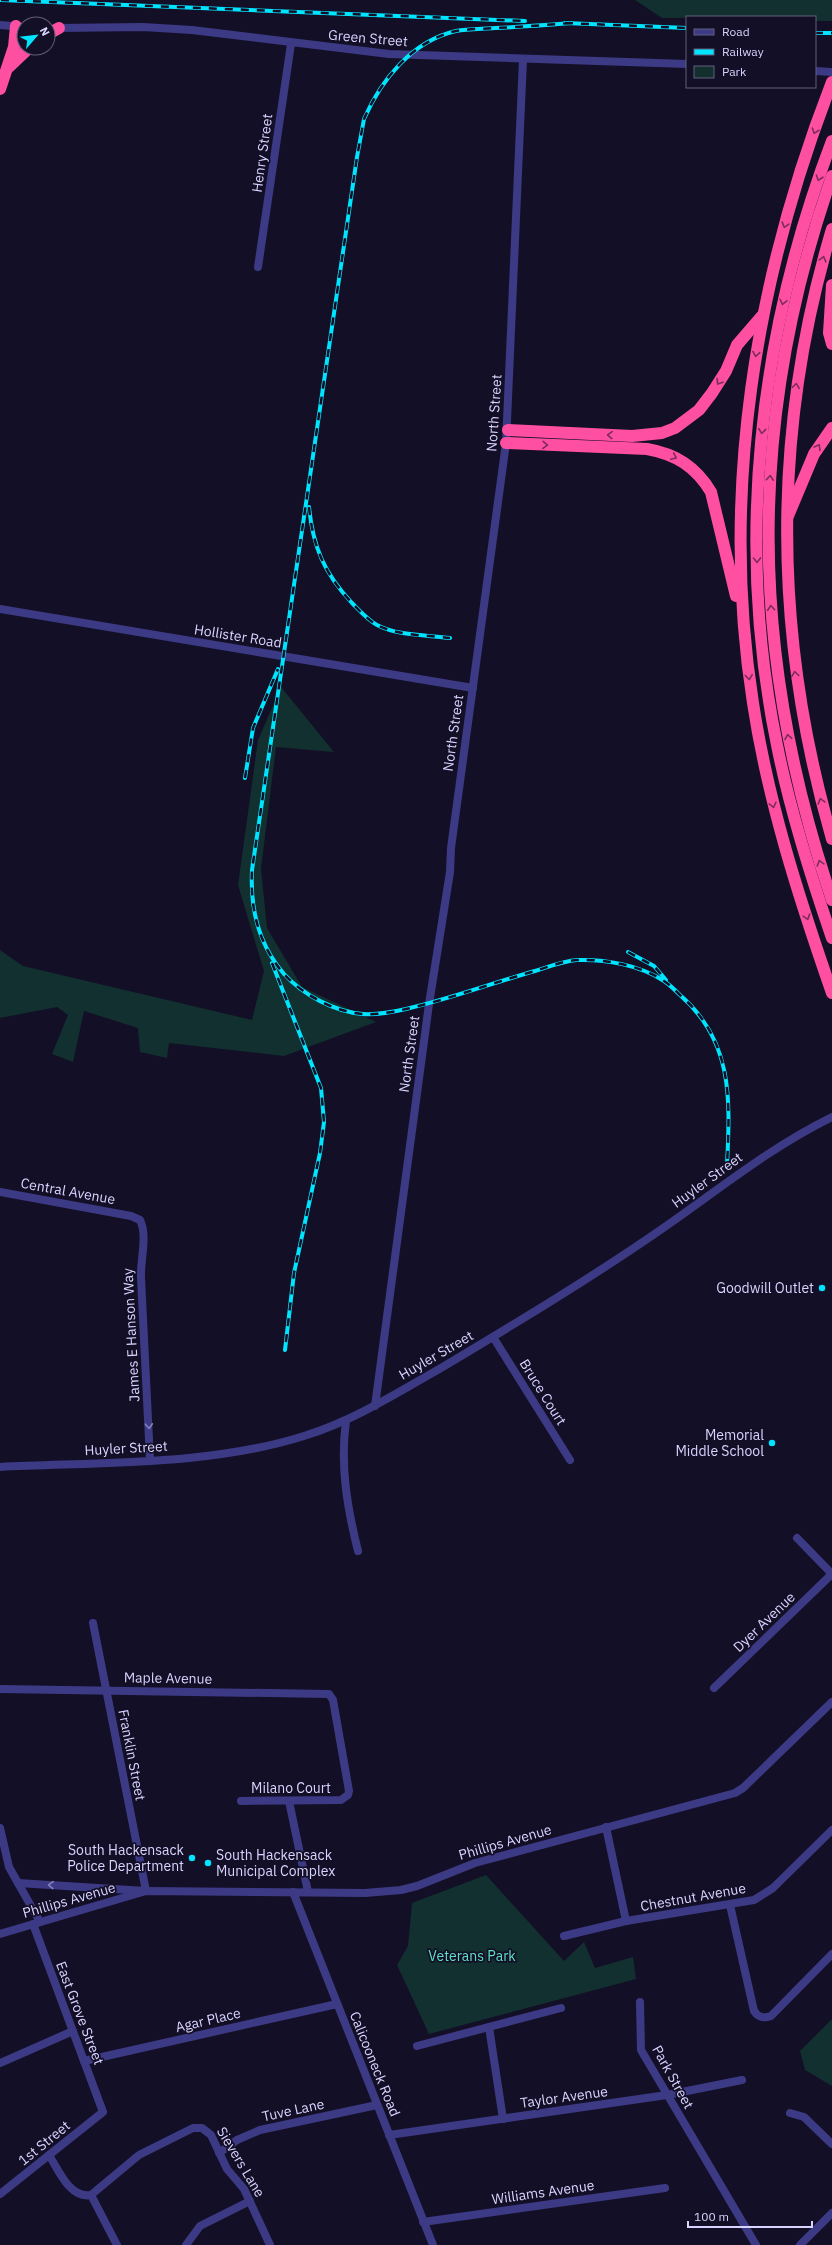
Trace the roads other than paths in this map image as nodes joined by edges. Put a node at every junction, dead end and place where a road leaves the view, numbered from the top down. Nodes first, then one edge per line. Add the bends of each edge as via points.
1 (0, 25) edge
2 (16, 27) edge
3 (56, 28) edge
4 (16, 40) edge
5 (291, 44) junction
6 (21, 56) edge
7 (523, 60) junction
8 (686, 64) edge
9 (7, 69) junction
10 (816, 71) edge
11 (832, 72) edge
12 (830, 88) edge
13 (0, 89) edge
14 (832, 141) edge
15 (832, 176) edge
16 (832, 229) edge
17 (258, 267) dead end
18 (832, 285) edge
19 (763, 315) junction
20 (832, 344) edge
21 (832, 428) edge
22 (508, 430) junction
23 (506, 443) junction
24 (786, 522) junction
25 (0, 609) edge
26 (744, 638) junction
27 (473, 688) junction
28 (832, 839) edge
29 (832, 900) edge
30 (832, 938) edge
31 (832, 992) edge
32 (832, 1116) edge
33 (0, 1192) edge
34 (131, 1216) joint
35 (493, 1337) junction
36 (375, 1406) junction
37 (346, 1420) junction
38 (150, 1460) junction
39 (570, 1460) dead end
40 (0, 1467) edge
41 (797, 1538) dead end
42 (358, 1551) dead end
43 (832, 1574) edge
44 (93, 1623) dead end
45 (0, 1688) edge
46 (714, 1688) dead end
47 (106, 1690) junction
48 (832, 1702) edge
49 (340, 1800) joint
50 (241, 1801) dead end
51 (289, 1801) junction
52 (606, 1827) junction
53 (0, 1828) edge
54 (832, 1830) edge
55 (18, 1883) junction
56 (146, 1891) junction
57 (293, 1892) junction
58 (308, 1892) junction
59 (730, 1905) junction
60 (626, 1921) junction
61 (36, 1923) junction
62 (0, 1934) edge
63 (564, 1936) dead end
64 (832, 1954) edge
65 (640, 2002) dead end
66 (337, 2004) junction
67 (561, 2008) dead end
68 (489, 2027) junction
69 (73, 2031) junction
70 (417, 2046) dead end
71 (84, 2062) junction
72 (0, 2063) edge
73 (742, 2080) dead end
74 (667, 2095) junction
75 (377, 2105) junction
76 (103, 2112) joint
77 (790, 2113) dead end
78 (503, 2119) junction
79 (389, 2135) junction
80 (832, 2144) edge
81 (219, 2153) junction
82 (49, 2155) junction
83 (665, 2188) dead end
84 (0, 2194) edge
85 (91, 2195) junction
86 (250, 2201) junction
87 (832, 2213) edge
88 (423, 2222) junction
89 (117, 2245) edge
90 (186, 2245) edge
91 (270, 2245) edge
92 (432, 2245) edge
93 (756, 2245) edge
94 (800, 2245) edge

1 - 2 street
3 - 5 street, Green Street via 143,27 192,30
4 - 9 highway
5 - 7 street, Green Street via 389,54
5 - 17 street, Henry Street
6 - 9 highway
7 - 8 street, Green Street
7 - 22 street, North Street
9 - 13 highway
10 - 11 street
12 -> 19 highway via 796,187
14 -> 30 highway via 801,233 778,321 764,412 758,472 756,533 760,623 775,736 798,831
29 -> 15 highway via 805,810 785,723 772,634 768,543 772,453 783,363 801,276
24 -> 16 highway via 789,446 799,372 813,299
18 - 20 highway via 829,333
19 -> 22 highway via 737,345 726,371 699,410 675,428 662,433 632,436
19 -> 26 highway via 752,376 741,486 740,569
24 -> 21 highway via 814,454
22 - 23 street, North Street
23 -> 26 highway via 647,449 664,452 691,466 712,492
23 - 27 street, North Street
28 -> 24 highway via 810,758 795,670 788,610
25 - 27 street, Hollister Road
26 -> 31 highway via 753,706 772,800 790,867
27 - 36 street, North Street via 450,872 429,1004
32 - 35 street, Huyler Street via 768,1152 668,1225
33 - 34 street, Central Avenue
34 -> 38 street, James E Hanson Way via 140,1220 144,1227 140,1260
35 - 36 street, Huyler Street
35 - 39 street, Bruce Court
36 - 37 street, Huyler Street
37 - 38 street, Huyler Street via 307,1436 250,1451
37 - 42 street via 344,1481
38 - 40 street, Huyler Street
41 - 43 street
43 - 46 street, Dyer Avenue
44 - 47 street, Franklin Street
45 - 47 street, Maple Avenue
47 - 49 street, Maple Avenue via 329,1694 333,1700 349,1791 345,1799
47 - 56 street, Franklin Street
48 - 52 street, Phillips Avenue via 743,1788 734,1793
49 - 51 street, Milano Court
50 - 51 street, Milano Court
51 - 58 street
52 - 58 street, Phillips Avenue via 475,1862 401,1890 366,1893
52 - 60 street, Chestnut Avenue
53 - 55 street, East Grove Street via 6,1860
54 - 59 street, Chestnut Avenue via 773,1888 754,1900
56 -> 55 street, Phillips Avenue
55 - 61 street, East Grove Street
56 - 57 street, Phillips Avenue
56 - 61 street, Phillips Avenue
57 - 58 street, Phillips Avenue
57 - 66 street, Calicooneck Road
59 - 60 street, Chestnut Avenue
59 - 64 street via 754,2011 762,2018 771,2016
60 - 63 street
61 - 62 street, Phillips Avenue
61 - 69 street, East Grove Street
65 - 74 street, Park Street via 641,2050
66 - 71 street, Agar Place
66 - 75 street, Calicooneck Road
67 - 68 street
68 - 70 street
68 - 78 street
69 - 71 street, East Grove Street
69 - 72 street
71 - 76 street, East Grove Street
73 - 74 street, Taylor Avenue
74 - 78 street, Taylor Avenue
74 - 93 street, Park Street
75 - 79 street, Calicooneck Road
75 - 81 street, Tuve Lane via 260,2130 237,2140
76 - 82 street, 1st Street
77 - 80 street via 804,2117
78 - 79 street, Taylor Avenue
79 - 88 street, Calicooneck Road
81 - 85 street, Sievers Lane via 207,2130 192,2128 139,2155
81 - 86 street, Sievers Lane via 226,2169 244,2188
82 - 84 street, 1st Street
82 - 85 street via 73,2191 84,2196
83 - 88 street, Williams Avenue
85 - 89 street
86 - 90 street via 200,2226
86 - 91 street, Sievers Lane
87 - 94 street
88 - 92 street, Calicooneck Road

